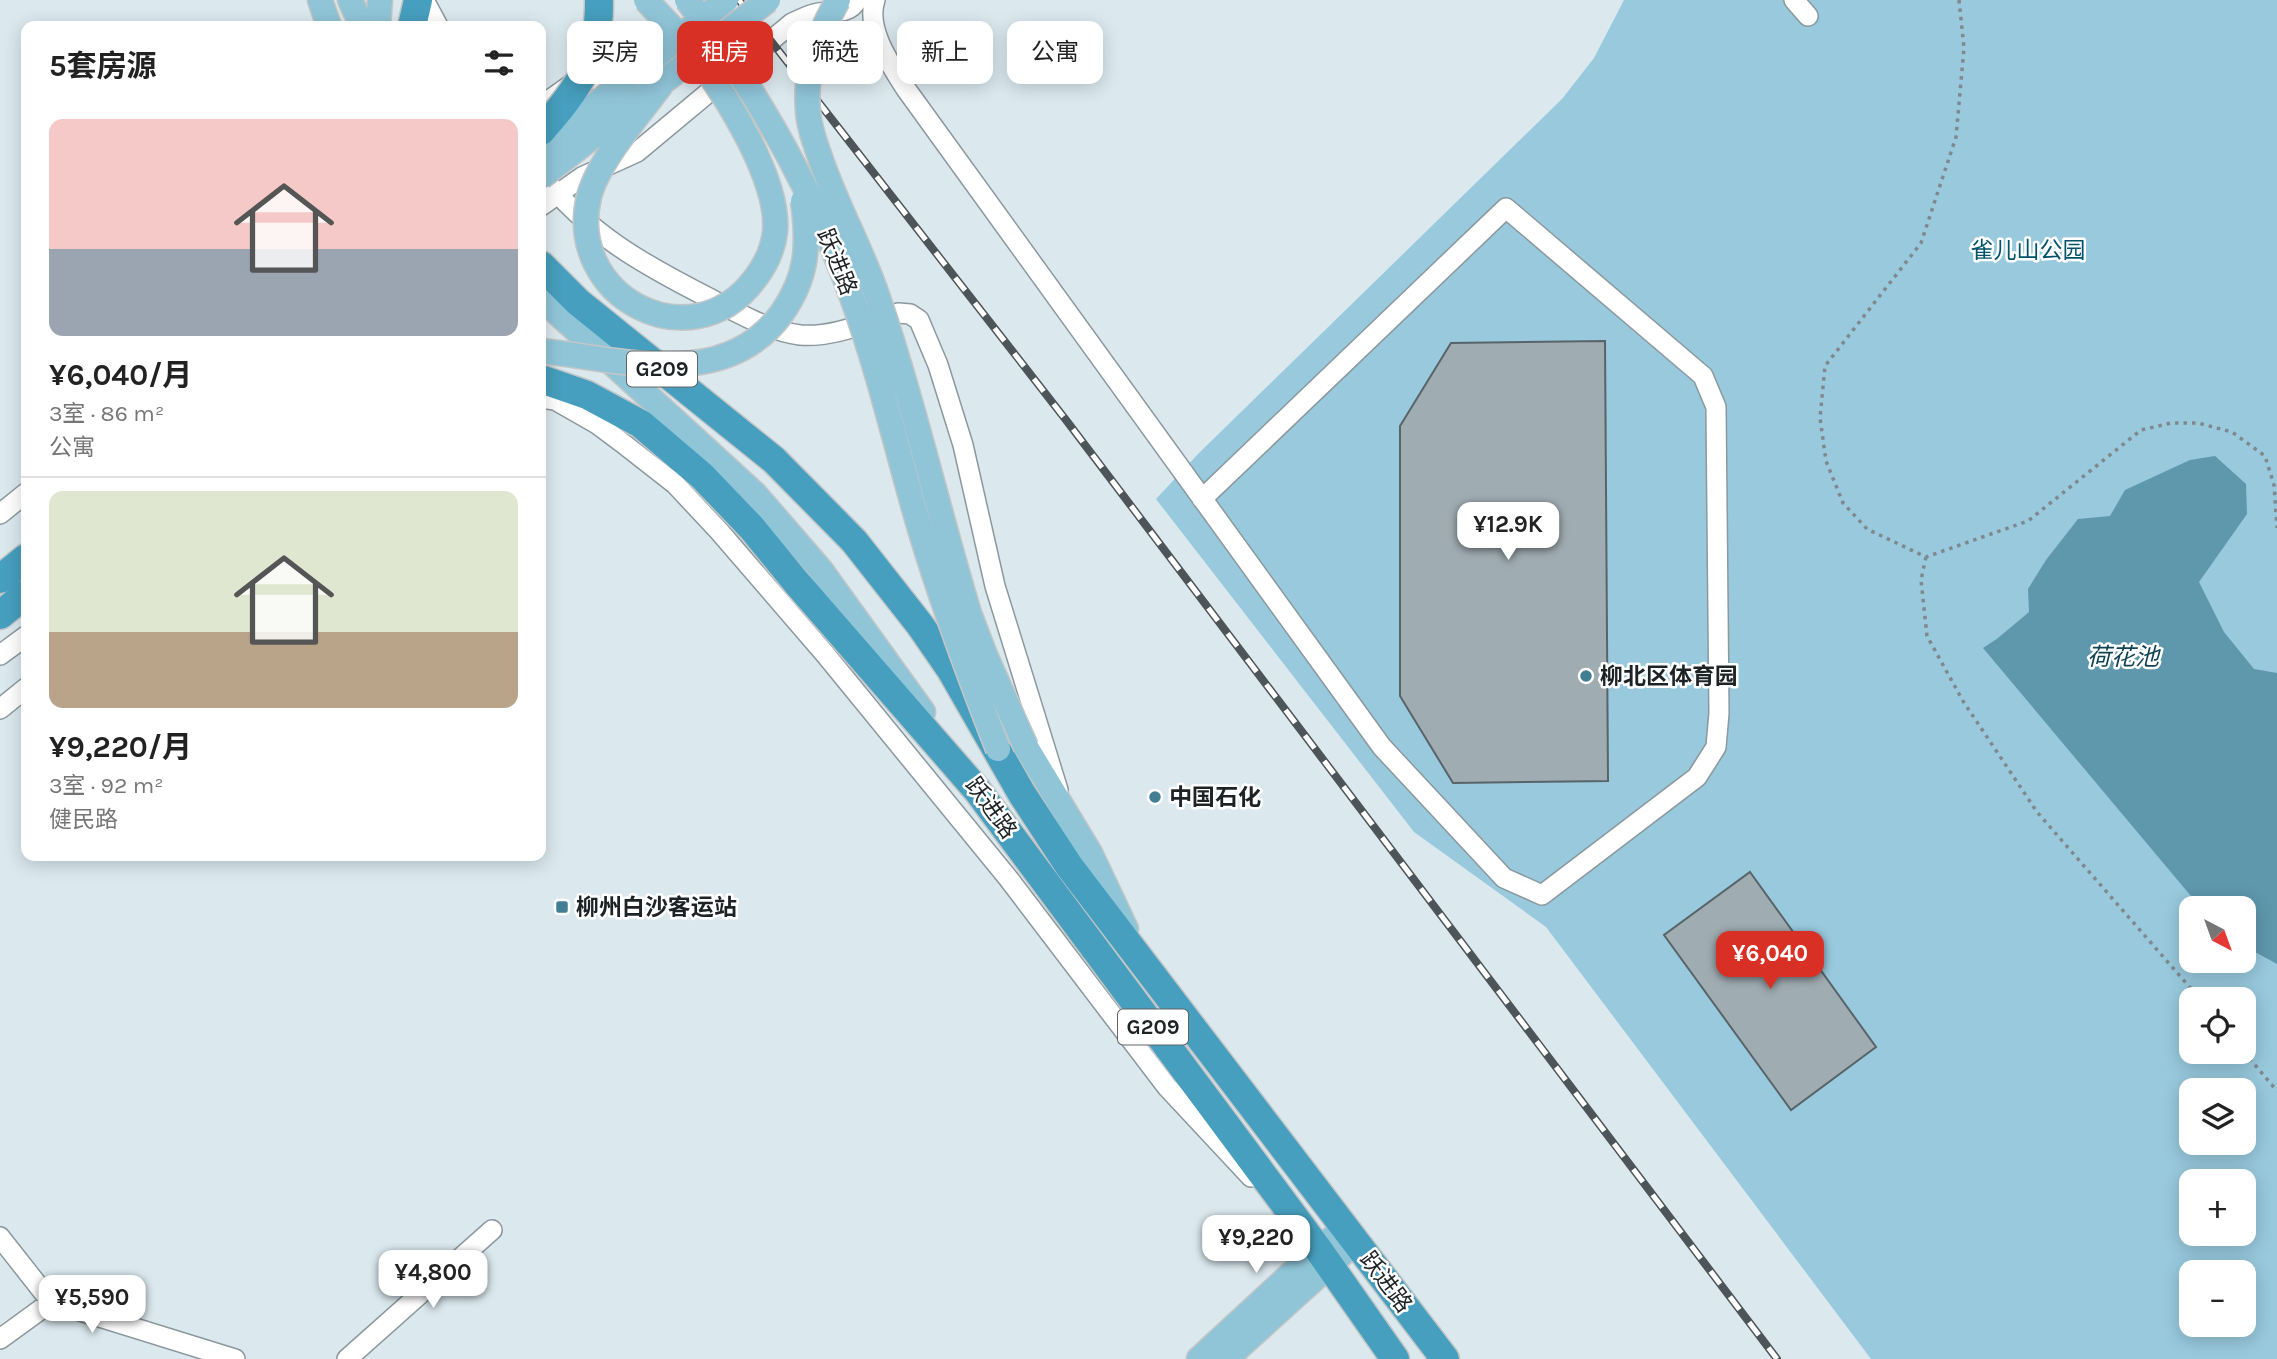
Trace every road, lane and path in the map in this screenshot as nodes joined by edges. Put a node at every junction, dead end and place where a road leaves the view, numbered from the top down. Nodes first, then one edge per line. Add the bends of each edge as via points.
1 (320, 0) edge
2 (350, 0) edge
3 (380, 0) edge
4 (418, 0) edge
5 (424, 0) edge
6 (599, 0) edge
7 (646, 0) edge
8 (687, 0) edge
9 (711, 0) edge
10 (726, 0) edge
11 (768, 0) edge
12 (838, 0) edge
13 (857, 0) edge
14 (875, 0) edge
15 (1794, 0) edge
16 (1959, 0) edge
17 (1808, 16) dead end
18 (327, 21) edge
19 (360, 21) edge
20 (378, 21) edge
21 (413, 21) edge
22 (435, 21) edge
23 (661, 85) junction
24 (546, 102) edge
25 (546, 125) edge
26 (546, 144) edge
27 (799, 178) junction
28 (546, 187) edge
29 (546, 188) edge
30 (546, 189) edge
31 (546, 270) edge
32 (546, 303) edge
33 (546, 352) edge
34 (546, 381) edge
35 (546, 399) edge
36 (21, 497) edge
37 (1202, 499) junction
38 (0, 514) edge
39 (2277, 528) edge
40 (1926, 556) junction
41 (17, 580) edge
42 (0, 615) edge
43 (21, 640) edge
44 (0, 655) edge
45 (21, 692) edge
46 (0, 709) edge
47 (1010, 753) junction
48 (977, 790) junction
49 (1064, 811) junction
50 (1139, 958) junction
51 (2190, 987) edge
52 (2254, 1064) edge
53 (2277, 1091) edge
54 (492, 1230) dead end
55 (1350, 1235) junction
56 (0, 1237) edge
57 (1323, 1257) junction
58 (51, 1302) junction
59 (0, 1339) edge
60 (235, 1359) edge
61 (347, 1359) edge
62 (1199, 1359) edge
63 (1226, 1359) edge
64 (1395, 1359) edge
65 (1445, 1359) edge

1 - 18 main road
2 - 19 main road
3 - 20 main road
4 - 21 highway
5 - 22 street
6 - 25 highway, bridge via 595,42 584,74
7 - 23 main road, bridge via 695,54 731,110 762,167 771,197 775,230 760,273 725,306 691,317 646,312 622,296 600,272 589,243 587,212 593,184
8 - 27 main road, 跃进路, bridge via 768,117
9 - 24 street via 625,68 572,84
10 - 26 main road, bridge
11 - 23 main road, bridge
12 - 47 main road, bridge via 819,38 808,82 812,130 891,337
13 - 29 street via 841,13 816,13 792,23 636,152
14 - 37 street via 872,9 880,45 906,89
15 - 17 street
16 - 40 path via 1964,48 1956,137 1921,243 1825,366 1820,418 1826,461 1843,503 1867,528
23 - 28 main road, bridge
27 - 33 main road, bridge via 807,242 803,270 782,312 752,342 721,359 685,365
27 - 47 main road, 跃进路, bridge via 870,348 961,656
30 - 49 street via 654,271 744,317 785,332 821,333 898,313 919,320 963,444 995,586
31 - 47 highway, G209, bridge via 578,302 786,471 854,541
32 - 48 main road, 跃进路 via 727,467 784,526 828,580
34 - 48 highway, G209 via 587,395 641,424 702,476
35 - 57 street via 606,431 675,484 719,531 999,867 1167,1087
36 - 38 street
37 - 37 street via 1506,208 1703,376 1716,407 1716,747 1697,777 1542,895 1504,878 1382,747
39 - 40 path via 2274,485 2265,456 2232,432 2198,423 2171,423 2141,430 2028,521
40 - 51 path via 1922,580 1927,636 1963,701 2037,812
41 - 42 highway
43 - 44 street
45 - 46 street
47 - 49 main road
47 - 50 highway, 跃进路 / G209 via 1022,794 1069,866
48 - 57 highway, 跃进路 / G209
49 - 50 main road via 1090,853
50 - 55 highway, 跃进路 / G209
52 - 53 path
54 - 61 street
55 - 57 main road
55 - 65 highway, 跃进路 / G209
56 - 58 street
57 - 62 main road
57 - 63 main road
57 - 64 highway, 跃进路 / G209
58 - 59 street
58 - 60 street

